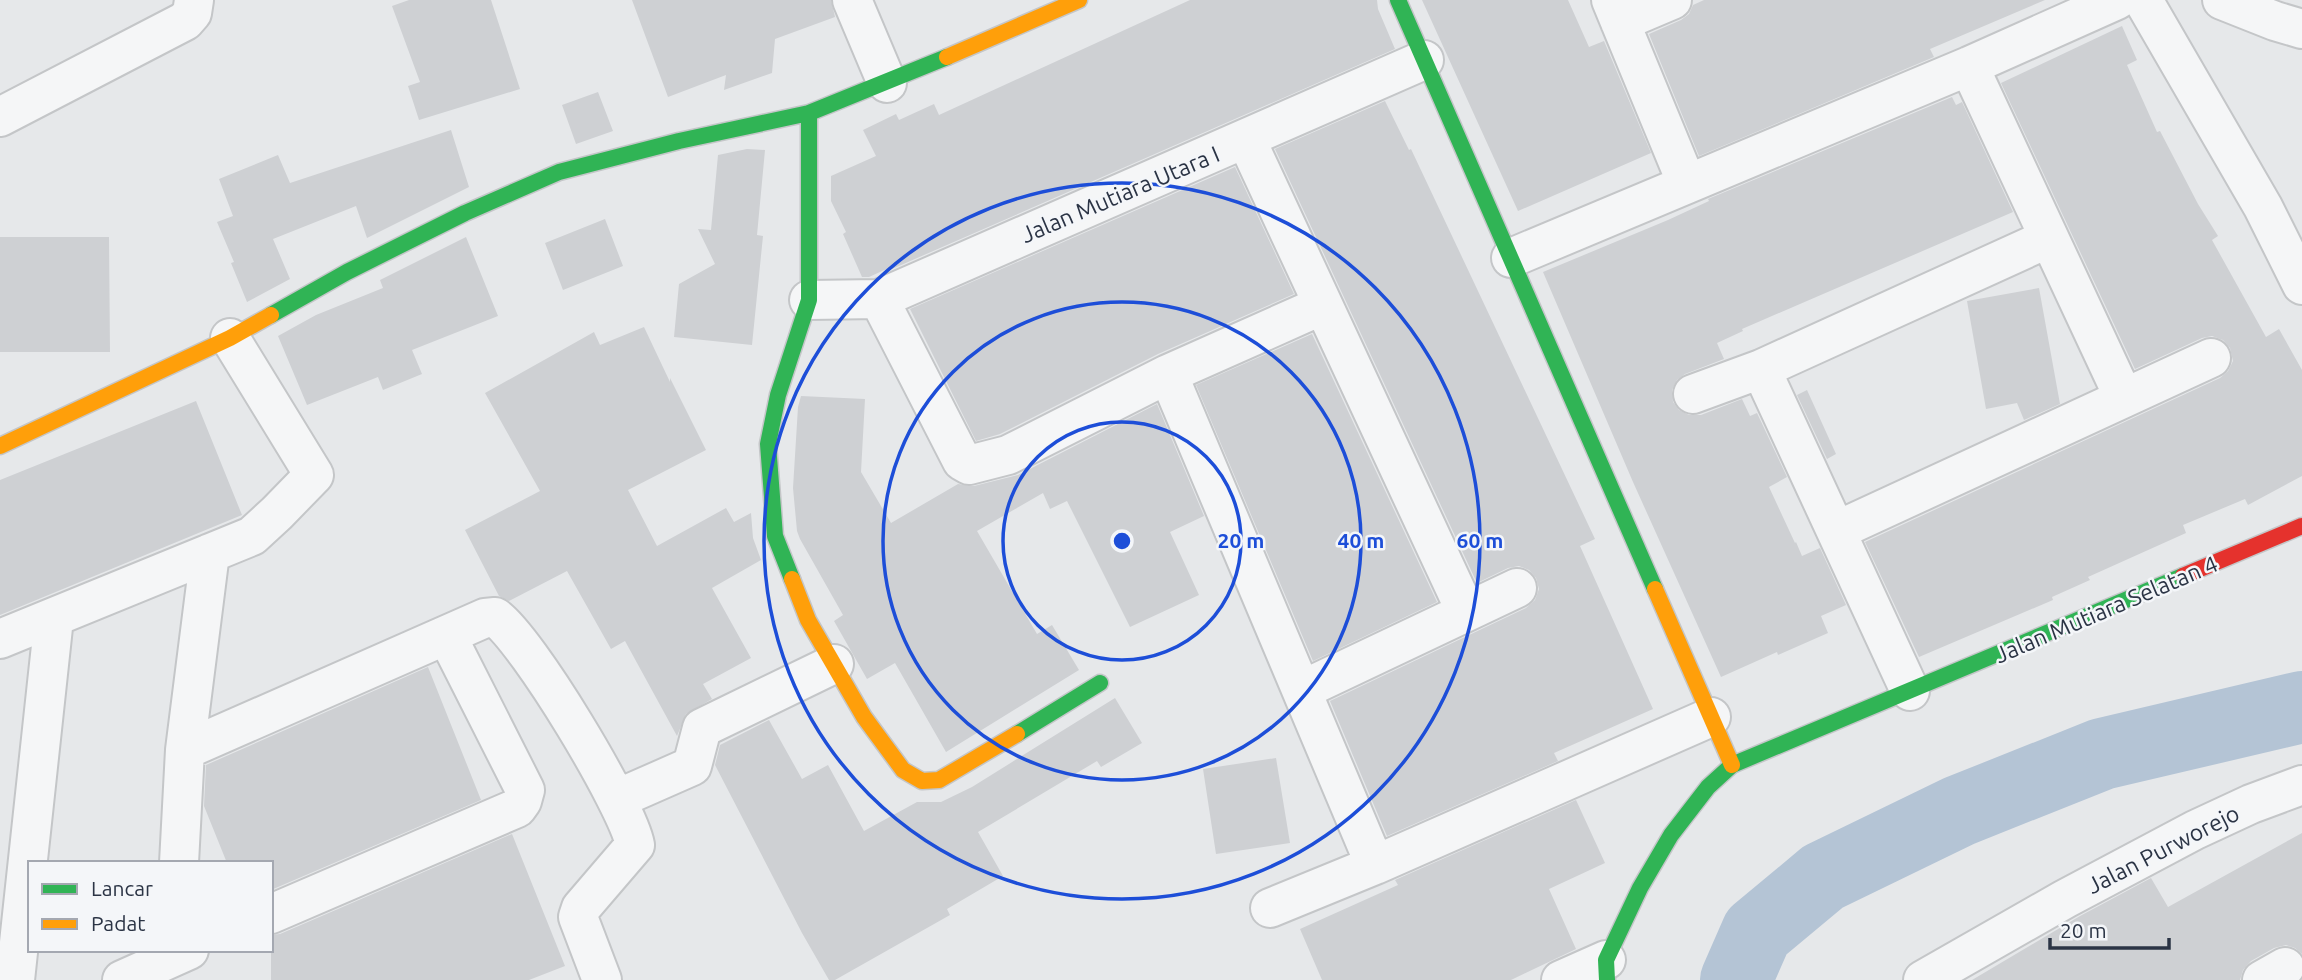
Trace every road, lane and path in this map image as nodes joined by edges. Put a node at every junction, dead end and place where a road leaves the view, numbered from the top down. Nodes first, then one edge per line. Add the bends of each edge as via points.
1 (194, 0) edge
2 (852, 0) edge
3 (1079, 0) edge
4 (1398, 0) edge
5 (1672, 0) edge
6 (2117, 0) edge
7 (2143, 0) edge
8 (2222, 0) edge
9 (1616, 11) edge
10 (2288, 25) edge
11 (1424, 60) junction
12 (1969, 66) junction
13 (887, 83) junction
14 (809, 113) junction
15 (0, 117) edge
16 (1246, 139) junction
17 (1687, 184) junction
18 (2049, 238) junction
19 (1511, 258) junction
20 (2302, 285) edge
21 (879, 299) junction
22 (809, 300) junction
23 (1323, 305) junction
24 (230, 338) junction
25 (2211, 358) dead end
26 (1761, 369) junction
27 (1168, 374) junction
28 (1693, 394) dead end
29 (2124, 398) junction
30 (0, 446) edge
31 (2302, 526) edge
32 (1836, 531) junction
33 (210, 553) junction
34 (1517, 588) dead end
35 (1466, 612) junction
36 (54, 618) junction
37 (447, 636) junction
38 (0, 639) edge
39 (834, 664) junction
40 (1100, 683) dead end
41 (1302, 690) junction
42 (1910, 691) junction
43 (1711, 717) junction
44 (185, 750) junction
45 (1732, 765) junction
46 (2300, 789) edge
47 (617, 799) junction
48 (179, 861) edge
49 (1375, 865) junction
50 (1270, 908) dead end
51 (273, 913) edge
52 (178, 952) edge
53 (1606, 970) edge
54 (588, 976) edge
55 (15, 980) edge
56 (122, 980) edge
57 (1561, 980) edge
58 (1923, 980) edge

1 - 15 street via 185,21
2 - 13 street
3 - 13 street
4 - 11 street
5 - 9 street
6 - 12 street
7 - 20 street via 2263,207
8 - 10 street
9 - 17 street
11 - 16 street, Jalan Mutiara Utara I
11 - 19 street
12 - 17 street
12 - 18 street
13 - 14 street
14 - 22 street
14 - 24 street via 559,172 347,272
16 - 21 street, Jalan Mutiara Utara I
16 - 23 street
17 - 19 street
18 - 26 street
18 - 29 street
19 - 43 street
21 - 22 street, Jalan Mutiara Utara I
21 - 27 street via 962,461 969,465 1008,455
22 - 39 street via 778,395 768,444 771,502 775,536 808,620
23 - 27 street
23 - 35 street
24 - 30 street
24 - 33 street via 314,475 258,531
25 - 29 street
26 - 28 street
26 - 32 street
27 - 41 street
29 - 32 street
31 - 42 street, Jalan Mutiara Selatan 4
32 - 42 street
33 - 36 street
33 - 44 street
34 - 35 street
35 - 41 street
36 - 38 street
36 - 55 street
37 - 44 street
37 - 47 street via 485,618 503,622 553,690
37 - 51 street via 525,790 522,801 517,808
39 - 40 street via 864,717 903,770 922,781 939,780 962,768
39 - 47 street via 702,728 692,766
41 - 49 street
42 - 45 street, Jalan Mutiara Selatan 4
43 - 45 street
43 - 49 street
44 - 48 street
45 - 53 street via 1708,787 1671,835 1640,888
46 - 58 street, Jalan Purworejo via 2250,804 2195,830
47 - 54 street via 635,845 581,908 578,917
49 - 50 street
52 - 56 street
53 - 57 street

